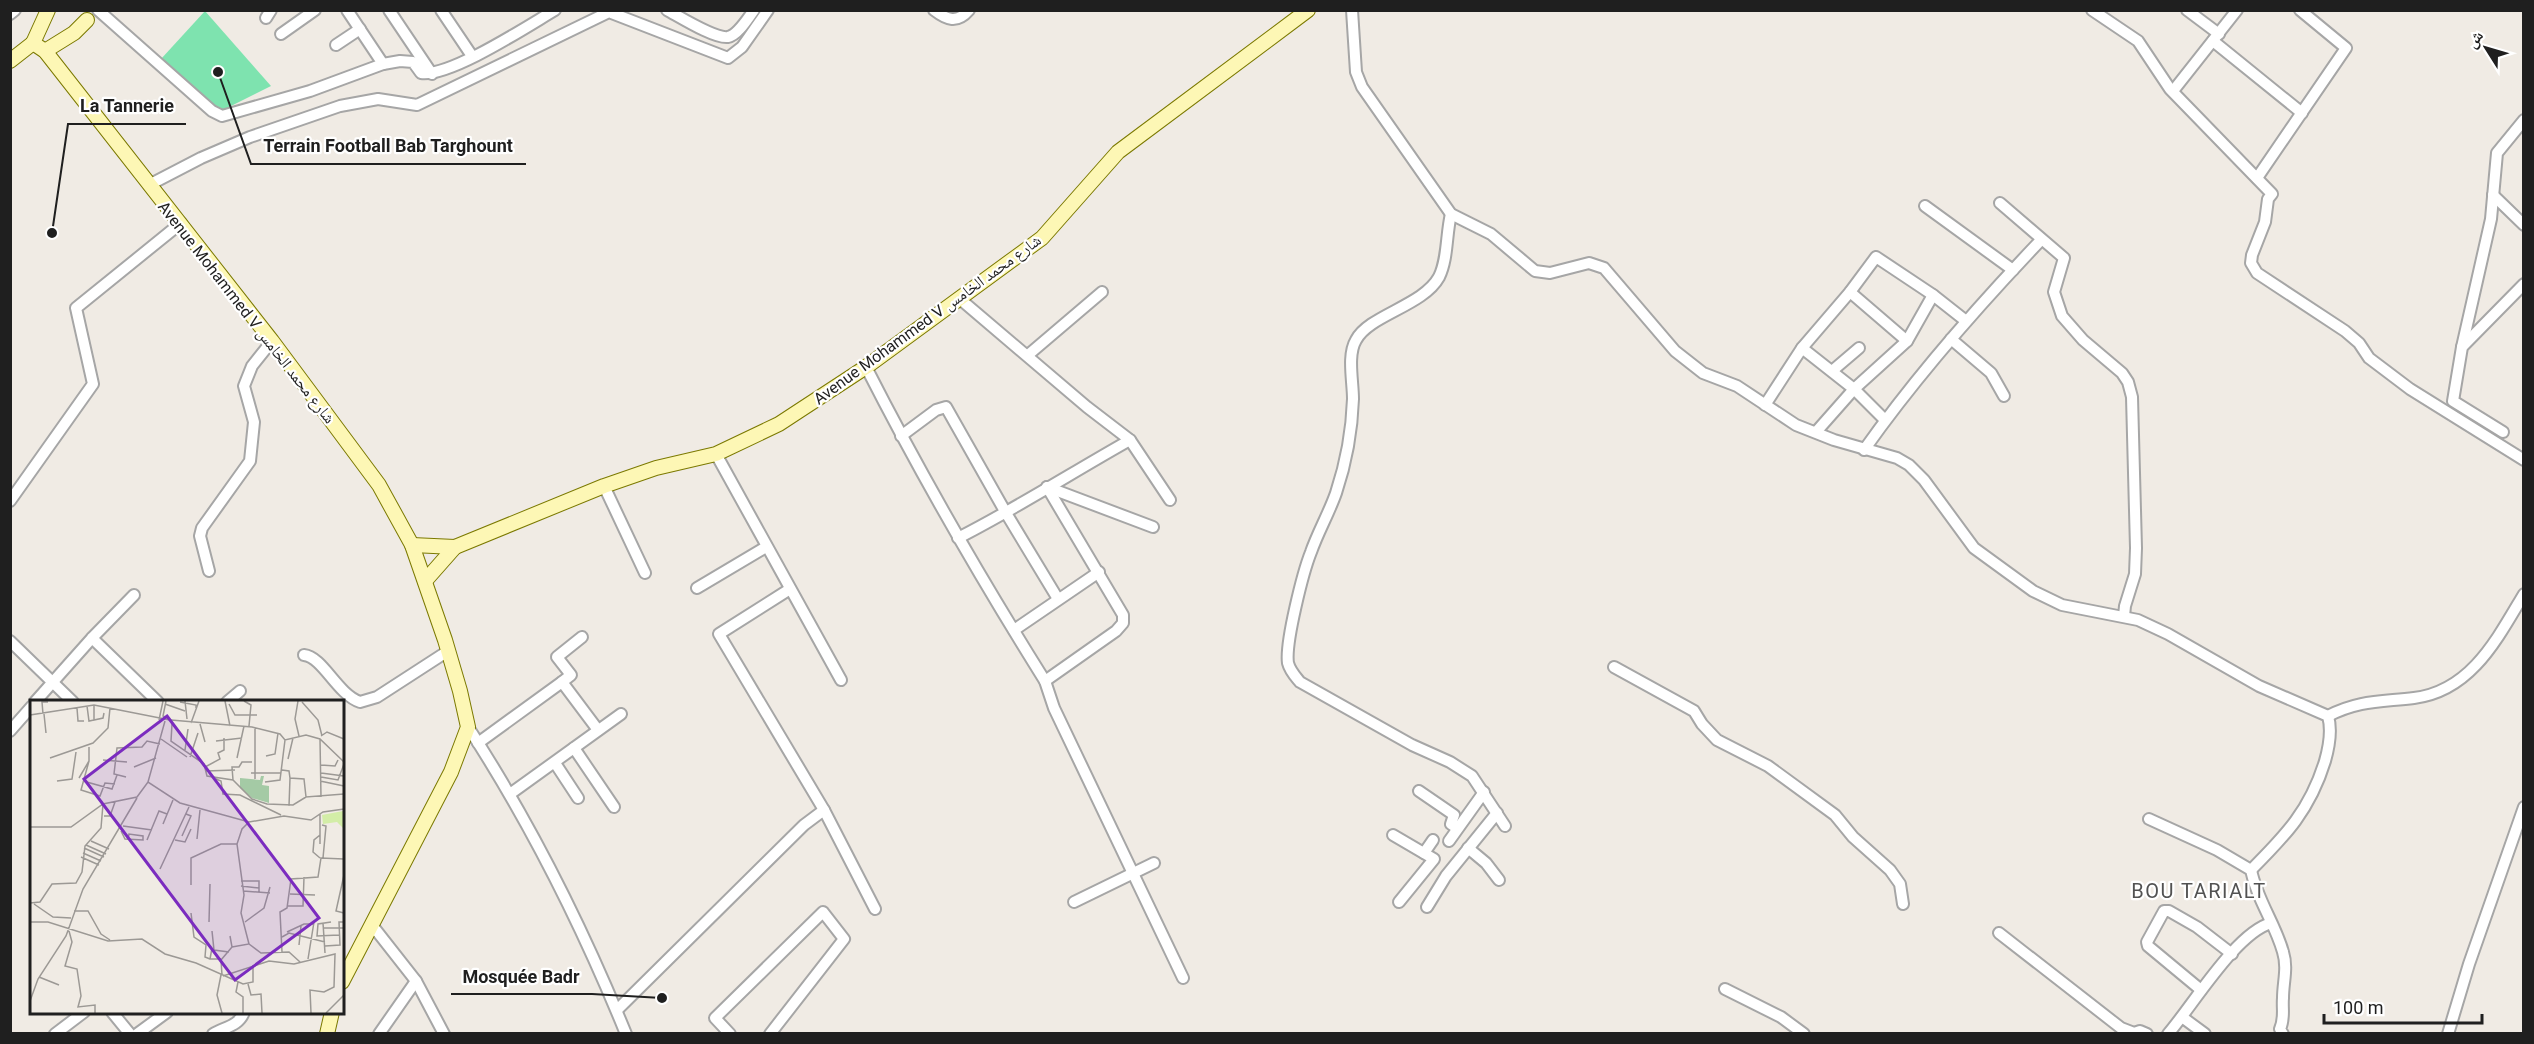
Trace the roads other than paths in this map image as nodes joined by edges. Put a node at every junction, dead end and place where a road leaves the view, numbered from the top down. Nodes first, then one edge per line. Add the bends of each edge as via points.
1 (15, 10) edge
2 (48, 10) edge
3 (315, 10) edge
4 (347, 10) edge
5 (389, 10) edge
6 (441, 10) edge
7 (555, 10) edge
8 (667, 10) edge
9 (768, 10) edge
10 (934, 10) edge
11 (969, 10) edge
12 (1308, 10) edge
13 (1352, 10) edge
14 (2092, 10) edge
15 (2187, 10) edge
16 (2237, 10) edge
17 (2300, 10) edge
18 (2319, 10) edge
19 (751, 12) edge
20 (680, 13) edge
21 (10, 14) edge
22 (92, 14) edge
23 (2311, 20) junction
24 (360, 29) junction
25 (281, 34) dead end
26 (2216, 38) junction
27 (336, 45) dead end
28 (39, 47) junction
29 (472, 56) junction
30 (10, 61) edge
31 (383, 64) junction
32 (432, 74) junction
33 (2172, 91) junction
34 (2302, 113) junction
35 (2522, 126) edge
36 (2257, 178) junction
37 (149, 185) junction
38 (2493, 195) junction
39 (2000, 203) dead end
40 (1925, 206) dead end
41 (1451, 214) junction
42 (181, 223) junction
43 (2523, 225) edge
44 (2041, 240) junction
45 (2013, 270) junction
46 (2523, 284) edge
47 (1102, 292) dead end
48 (1850, 292) junction
49 (1933, 295) junction
50 (960, 299) junction
51 (1966, 321) junction
52 (1952, 339) junction
53 (272, 341) junction
54 (1907, 341) junction
55 (2462, 347) junction
56 (1802, 348) junction
57 (1859, 348) dead end
58 (1028, 355) junction
59 (866, 367) junction
60 (1832, 371) junction
61 (1854, 389) junction
62 (2004, 396) dead end
63 (1765, 405) junction
64 (1885, 420) junction
65 (1816, 432) junction
66 (2504, 432) dead end
67 (901, 436) junction
68 (1130, 440) junction
69 (1864, 450) junction
70 (716, 454) junction
71 (2523, 460) edge
72 (604, 486) junction
73 (1047, 487) junction
74 (1170, 500) dead end
75 (10, 501) edge
76 (1006, 513) junction
77 (1153, 527) dead end
78 (958, 538) junction
79 (412, 545) junction
80 (455, 547) junction
81 (766, 547) junction
82 (210, 571) dead end
83 (1099, 572) junction
84 (645, 573) dead end
85 (425, 581) junction
86 (697, 588) dead end
87 (790, 589) junction
88 (2523, 594) edge
89 (134, 595) dead end
90 (1058, 599) junction
91 (2124, 616) junction
92 (1014, 630) junction
93 (582, 637) dead end
94 (92, 638) junction
95 (10, 641) edge
96 (448, 651) junction
97 (304, 655) dead end
98 (1614, 667) dead end
99 (841, 680) dead end
100 (1045, 681) junction
101 (52, 682) junction
102 (562, 682) junction
103 (240, 691) dead end
104 (37, 700) edge
105 (71, 700) edge
106 (156, 700) edge
107 (229, 700) edge
108 (30, 708) edge
109 (621, 714) dead end
110 (2328, 716) junction
111 (468, 727) junction
112 (598, 730) junction
113 (10, 731) edge
114 (478, 743) junction
115 (574, 748) junction
116 (555, 763) junction
117 (1419, 791) dead end
118 (1484, 792) junction
119 (510, 794) junction
120 (578, 798) dead end
121 (614, 807) dead end
122 (2523, 809) edge
123 (824, 810) junction
124 (1497, 813) junction
125 (2149, 819) dead end
126 (1505, 826) dead end
127 (1457, 828) junction
128 (1393, 835) dead end
129 (1433, 840) dead end
130 (1449, 841) dead end
131 (1468, 848) junction
132 (1424, 853) junction
133 (1154, 864) dead end
134 (2251, 870) junction
135 (1133, 873) junction
136 (1499, 880) dead end
137 (1074, 902) dead end
138 (1399, 902) dead end
139 (1903, 903) dead end
140 (1427, 907) dead end
141 (875, 909) dead end
142 (2271, 923) junction
143 (372, 925) junction
144 (1999, 933) dead end
145 (2232, 954) junction
146 (344, 978) edge
147 (1183, 978) dead end
148 (416, 981) junction
149 (1725, 989) dead end
150 (2201, 990) junction
151 (617, 1011) junction
152 (81, 1014) edge
153 (114, 1014) edge
154 (164, 1014) edge
155 (244, 1014) edge
156 (332, 1014) edge
157 (2182, 1017) junction
158 (2284, 1020) junction
159 (2133, 1033) edge
160 (55, 1034) edge
161 (129, 1034) edge
162 (137, 1034) edge
163 (213, 1034) edge
164 (327, 1034) edge
165 (379, 1034) edge
166 (444, 1034) edge
167 (626, 1034) edge
168 (730, 1034) edge
169 (770, 1034) edge
170 (1804, 1034) edge
171 (2147, 1034) edge
172 (2168, 1034) edge
173 (2205, 1034) edge
174 (2276, 1034) edge
175 (2283, 1034) edge
176 (2448, 1034) edge

1 - 21 street
2 - 28 main road
3 - 25 street
4 - 24 street
5 - 32 street
6 - 29 street
7 - 29 street
8 - 20 street
9 - 37 street via 742,47 728,58 609,12 417,105 378,99 340,106 241,141
10 - 11 street via 950,20
12 - 50 main road, Avenue Mohammed V شارع محمد الخامس via 1118,152 1050,232
13 - 41 street via 1356,72 1362,87
14 - 33 street via 2138,41
15 - 26 street
16 - 26 street
17 - 23 street
18 - 23 street
19 - 20 street via 733,35 726,37 713,34
22 - 28 main road via 74,33
22 - 31 street via 222,116 310,91
23 - 34 street via 2346,48
24 - 27 street
24 - 31 street
26 - 33 street
26 - 34 street
28 - 30 main road
28 - 37 main road, Avenue Mohammed V شارع محمد الخامس
29 - 32 street
31 - 32 street via 413,62 420,73
33 - 36 street
34 - 36 street
35 - 38 street via 2497,153
36 - 71 street via 2272,194 2252,255 2257,273 2345,331 2369,358 2410,389
37 - 42 main road, Avenue Mohammed V شارع محمد الخامس
38 - 43 street
38 - 55 street
39 - 44 street
40 - 45 street
41 - 63 street via 1491,234 1535,271 1550,273 1589,263 1604,268 1691,365 1737,386
41 - 118 street via 1437,280 1355,340 1353,400 1343,469 1304,574 1288,644 1288,662 1300,682 1450,762 1472,776
42 - 53 main road, Avenue Mohammed V شارع محمد الخامس
42 - 75 street via 76,308 93,384
44 - 45 street
44 - 91 street via 2064,258 2054,292 2062,316 2122,373 2132,397 2136,557
45 - 51 street
46 - 55 street
47 - 58 street
48 - 49 street via 1876,256
48 - 54 street
48 - 56 street
49 - 51 street
49 - 54 street
50 - 58 street
50 - 59 main road, Avenue Mohammed V شارع محمد الخامس
51 - 52 street
52 - 62 street via 1991,373
52 - 64 street
53 - 79 main road, Avenue Mohammed V شارع محمد الخامس via 379,485
53 - 82 street via 252,366 244,386 254,422 250,461 202,528 200,536
54 - 61 street
55 - 66 street via 2453,401
56 - 60 street
56 - 63 street
57 - 60 street
58 - 68 street
59 - 67 street
59 - 70 main road, Avenue Mohammed V شارع محمد الخامس via 779,423
60 - 61 street
61 - 64 street
61 - 65 street
63 - 65 street via 1796,425
64 - 69 street
65 - 69 street
67 - 76 street via 946,407
67 - 78 street
68 - 73 street
68 - 74 street
69 - 91 street via 1897,459 1915,470 1974,548 2032,591 2062,605
70 - 72 main road, Avenue Mohammed V شارع محمد الخامس via 656,468
70 - 81 street
72 - 80 main road, Avenue Mohammed V شارع محمد الخامس
72 - 84 street
73 - 76 street
73 - 77 street
73 - 83 street
76 - 78 street
76 - 90 street
78 - 92 street
79 - 80 main road, Avenue Mohammed V شارع محمد الخامس
79 - 85 main road
80 - 85 main road, Avenue Mohammed V شارع محمد الخامس
81 - 86 street
81 - 87 street
83 - 90 street
83 - 100 street via 1123,615 1123,623
85 - 96 main road
87 - 99 street
87 - 123 street via 719,634
88 - 110 street via 2490,649 2469,674 2452,686 2416,698 2357,703
89 - 94 street
90 - 92 street
91 - 110 street via 2168,634 2259,686
92 - 100 street
93 - 102 street via 557,657 571,675
94 - 101 street
94 - 106 street
95 - 101 street
96 - 97 street via 377,697 360,702 344,693 312,657
96 - 111 main road
98 - 139 street via 1694,711 1717,740 1768,766 1834,815 1890,870 1900,884
100 - 135 street via 1054,708
101 - 104 street
101 - 105 street
102 - 112 street
102 - 114 street
103 - 107 street
108 - 113 street
109 - 112 street
110 - 134 street via 2327,753 2309,803 2274,849
111 - 114 street
111 - 143 main road via 451,772
112 - 115 street
114 - 119 street
115 - 116 street
115 - 121 street
116 - 119 street
116 - 120 street
117 - 127 street via 1454,815 1451,824
118 - 124 street
118 - 127 street
119 - 151 street via 550,864
122 - 176 street
123 - 141 street
123 - 151 street via 804,825
124 - 126 street
124 - 131 street
125 - 134 street
127 - 130 street
128 - 132 street
129 - 132 street
131 - 136 street
131 - 140 street
132 - 138 street via 1434,859
133 - 135 street
134 - 142 street via 2259,900
135 - 137 street
135 - 147 street
142 - 145 street via 2253,932
142 - 158 street via 2284,952
143 - 146 main road
143 - 148 street
144 - 159 street via 2121,1028
145 - 150 street
145 - 150 street via 2197,927 2164,911 2148,946
148 - 165 street
148 - 166 street
149 - 170 street via 1781,1017
150 - 157 street
151 - 167 street
152 - 160 street
153 - 161 street
154 - 162 street
155 - 163 street via 236,1024
156 - 164 main road
157 - 172 street
157 - 173 street
158 - 174 street
158 - 175 street via 2280,1029
159 - 171 street
168 - 169 street via 715,1017 822,912 844,939

